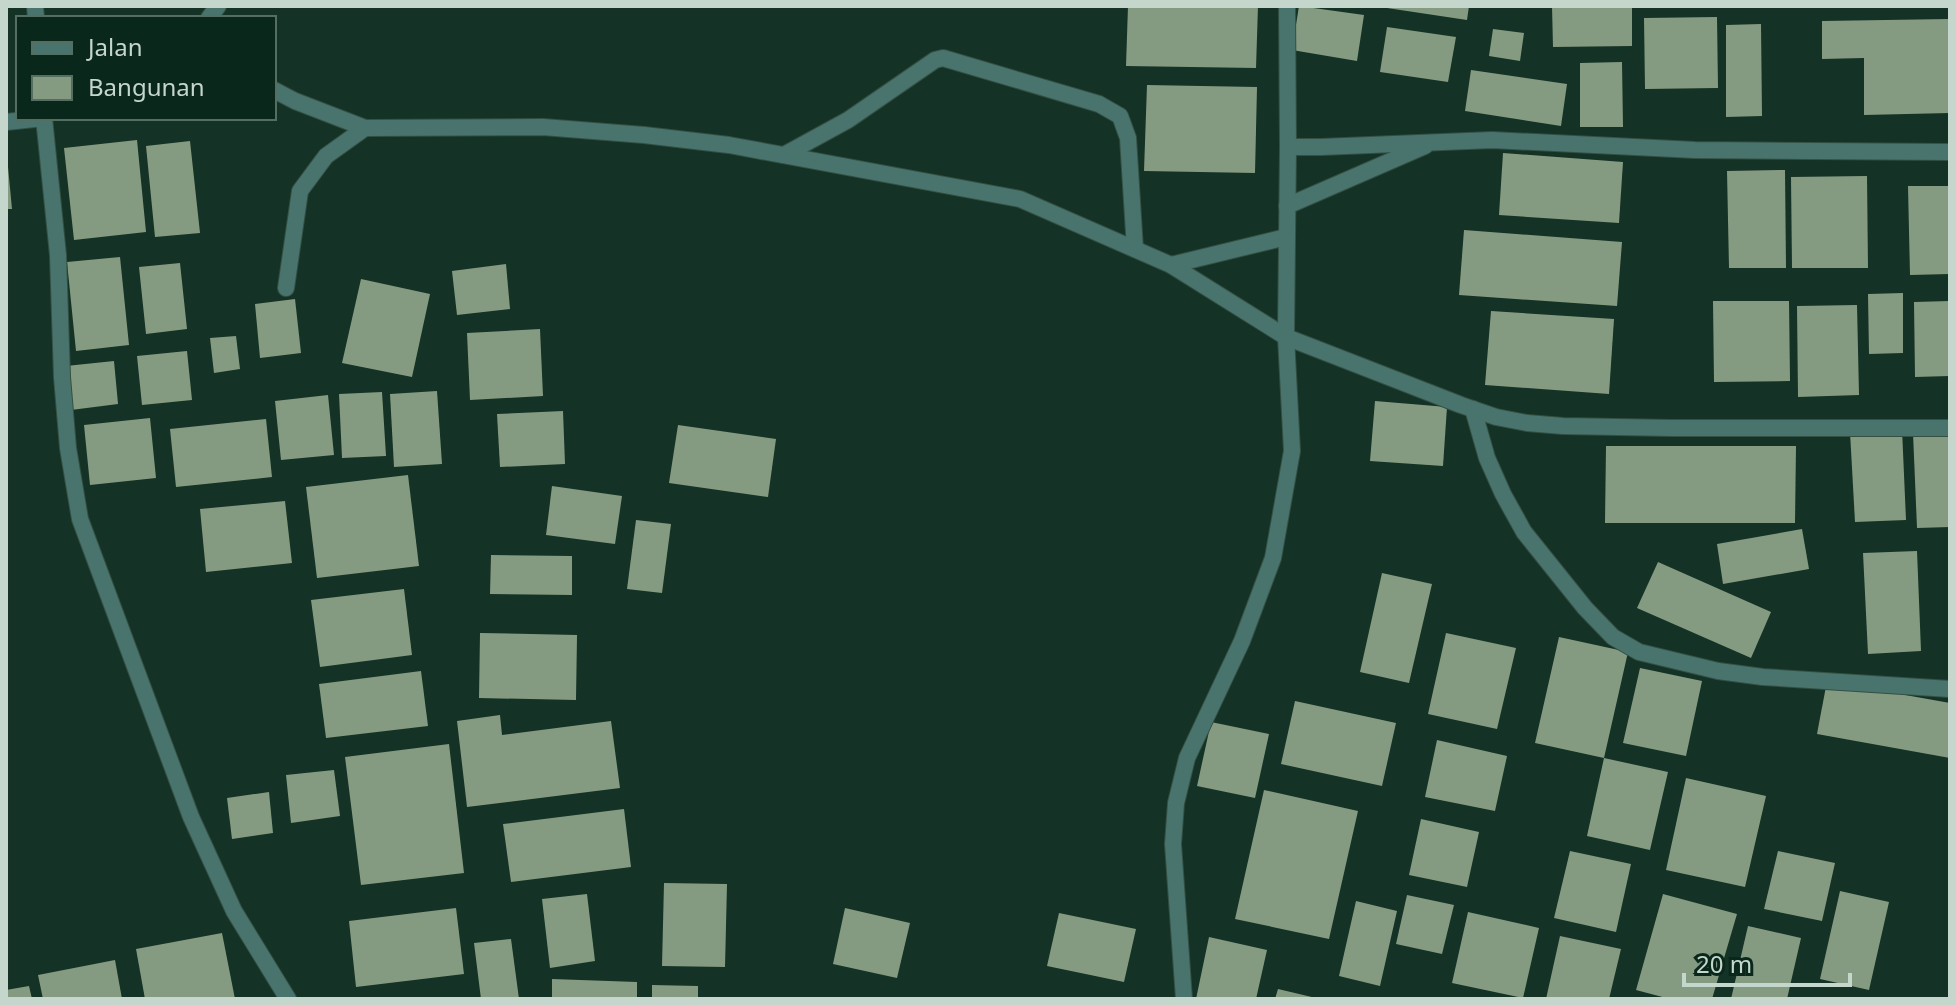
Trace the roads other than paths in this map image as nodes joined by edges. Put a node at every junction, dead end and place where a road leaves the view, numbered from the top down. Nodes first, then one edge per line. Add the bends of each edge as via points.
1 (1287, 6) edge
2 (276, 91) edge
3 (44, 120) edge
4 (365, 128) junction
5 (1434, 142) junction
6 (1288, 147) junction
7 (1950, 152) edge
8 (784, 155) junction
9 (1287, 206) junction
10 (1286, 237) junction
11 (1135, 249) junction
12 (1171, 265) junction
13 (286, 288) dead end
14 (1286, 337) junction
15 (1473, 409) junction
16 (1950, 428) edge
17 (1950, 689) edge
18 (288, 999) edge
19 (1184, 999) edge

1 - 6 street
2 - 4 street
3 - 18 street via 68,448 80,519 191,817 234,911
4 - 8 street via 543,127
4 - 13 street via 326,156 300,191
5 - 6 street
5 - 7 street
5 - 9 street
6 - 9 street
8 - 11 street via 1020,199
8 - 11 street via 943,58 1099,104 1120,116 1128,138
9 - 10 street
10 - 12 street
10 - 14 street
11 - 12 street
12 - 14 street
14 - 15 street
14 - 19 street via 1292,451 1273,558 1242,641 1187,758 1176,803 1173,844
15 - 16 street via 1563,426
15 - 17 street via 1487,458 1524,532 1613,637 1639,652 1718,671

